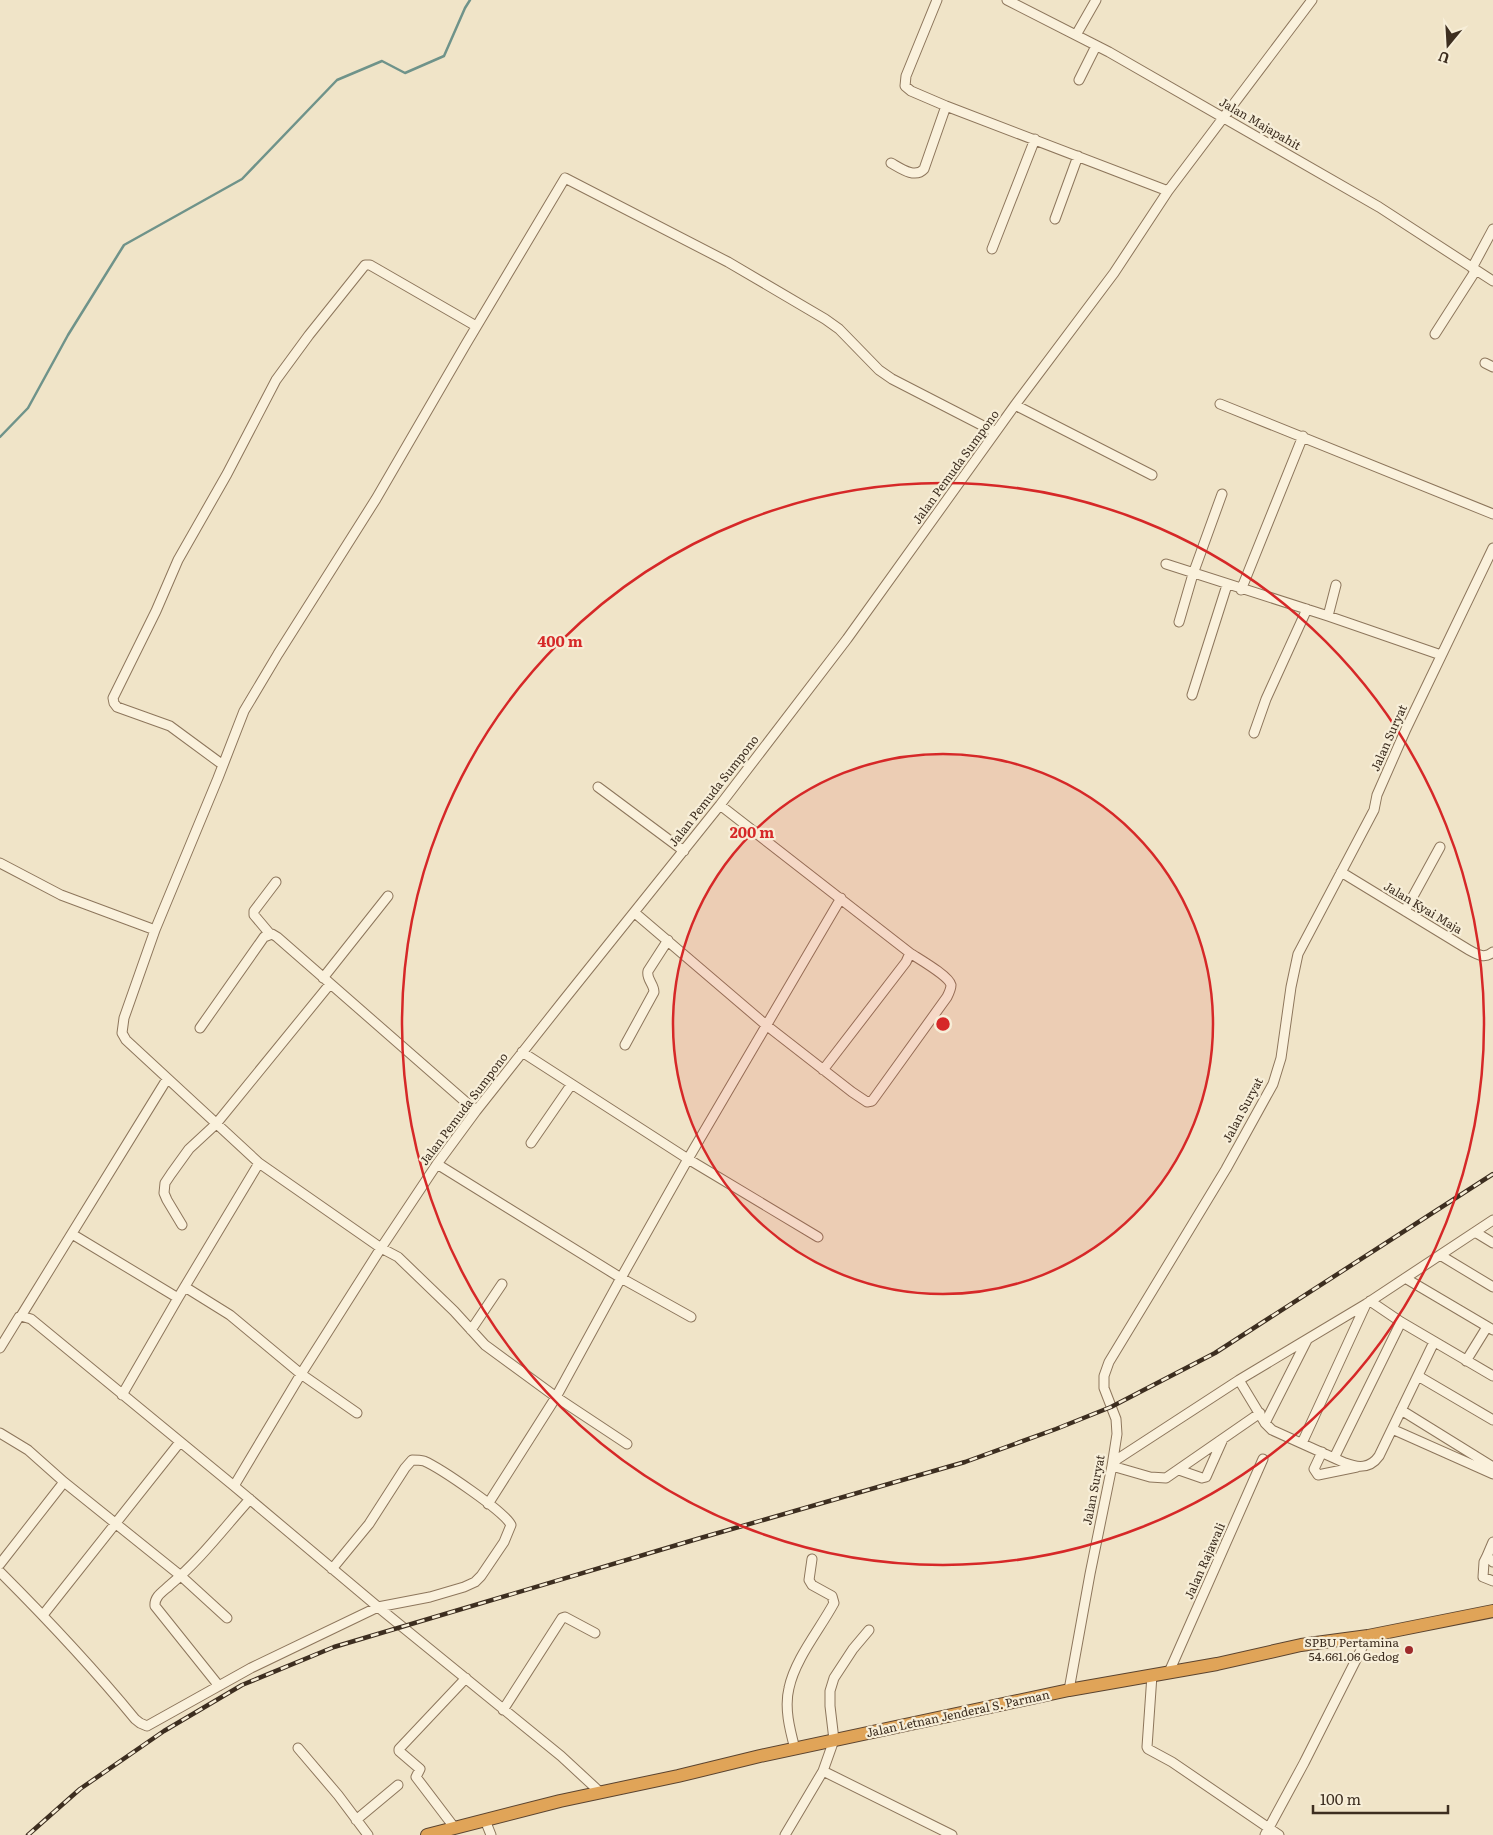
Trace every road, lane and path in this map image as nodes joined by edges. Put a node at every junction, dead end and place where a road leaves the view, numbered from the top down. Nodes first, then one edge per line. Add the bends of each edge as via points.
1 (937, 0) edge
2 (1007, 0) edge
3 (1096, 0) edge
4 (1312, 0) edge
5 (1076, 35) junction
6 (1096, 46) junction
7 (1079, 80) dead end
8 (946, 106) junction
9 (1224, 118) junction
10 (1035, 139) junction
11 (1078, 156) junction
12 (891, 163) dead end
13 (1168, 191) junction
14 (1055, 218) dead end
15 (1493, 229) edge
16 (992, 249) dead end
17 (1474, 269) junction
18 (1493, 281) edge
19 (476, 326) junction
20 (1435, 334) dead end
21 (1015, 404) junction
22 (1220, 404) dead end
23 (995, 432) junction
24 (1303, 436) junction
25 (1152, 475) dead end
26 (1222, 494) dead end
27 (1493, 514) edge
28 (1493, 548) edge
29 (1166, 564) dead end
30 (1193, 574) junction
31 (1227, 585) junction
32 (1336, 585) dead end
33 (1241, 590) junction
34 (1307, 609) junction
35 (1328, 616) junction
36 (1180, 622) dead end
37 (1441, 655) junction
38 (1192, 695) dead end
39 (1254, 733) dead end
40 (224, 765) junction
41 (598, 787) dead end
42 (720, 805) junction
43 (1440, 847) dead end
44 (684, 851) junction
45 (0, 863) edge
46 (1341, 872) junction
47 (276, 882) dead end
48 (388, 896) dead end
49 (841, 898) junction
50 (1405, 911) junction
51 (635, 913) junction
52 (155, 930) junction
53 (270, 934) junction
54 (668, 940) junction
55 (1493, 952) edge
56 (910, 953) junction
57 (326, 981) junction
58 (766, 1025) junction
59 (200, 1028) dead end
60 (625, 1045) dead end
61 (522, 1052) junction
62 (823, 1070) junction
63 (167, 1078) junction
64 (571, 1085) junction
65 (476, 1111) junction
66 (216, 1124) junction
67 (531, 1143) dead end
68 (688, 1159) junction
69 (260, 1163) junction
70 (437, 1164) junction
71 (1493, 1220) edge
72 (182, 1225) dead end
73 (1475, 1232) junction
74 (72, 1234) junction
75 (818, 1237) dead end
76 (1493, 1243) edge
77 (381, 1248) junction
78 (1440, 1255) junction
79 (621, 1278) junction
80 (1405, 1278) junction
81 (502, 1284) dead end
82 (185, 1287) junction
83 (1493, 1287) edge
84 (178, 1298) junction
85 (1368, 1303) junction
86 (21, 1316) junction
87 (691, 1317) dead end
88 (1401, 1322) junction
89 (1490, 1329) edge
90 (471, 1330) junction
91 (1308, 1339) junction
92 (1434, 1342) junction
93 (0, 1348) edge
94 (1466, 1362) junction
95 (301, 1374) junction
96 (1418, 1376) junction
97 (1493, 1376) edge
98 (1239, 1380) junction
99 (122, 1395) junction
100 (556, 1397) junction
101 (1401, 1410) junction
102 (357, 1413) dead end
103 (1260, 1414) junction
104 (1493, 1420) edge
105 (1265, 1422) junction
106 (1392, 1429) junction
107 (0, 1433) edge
108 (1223, 1438) junction
109 (180, 1442) junction
110 (1302, 1443) junction
111 (627, 1444) dead end
112 (1322, 1452) junction
113 (1334, 1458) junction
114 (1263, 1459) dead end
115 (1113, 1464) junction
116 (1493, 1466) edge
117 (1357, 1467) junction
118 (1179, 1470) junction
119 (1493, 1474) edge
120 (64, 1482) junction
121 (234, 1486) junction
122 (250, 1499) junction
123 (488, 1504) junction
124 (116, 1524) junction
125 (1493, 1542) edge
126 (812, 1559) dead end
127 (1490, 1559) edge
128 (0, 1564) edge
129 (332, 1569) junction
130 (0, 1572) edge
131 (181, 1576) junction
132 (1493, 1581) edge
133 (378, 1607) junction
134 (1493, 1611) edge
135 (42, 1615) junction
136 (226, 1618) dead end
137 (869, 1630) dead end
138 (595, 1633) dead end
139 (1368, 1636) junction
140 (1169, 1672) junction
141 (1152, 1675) junction
142 (466, 1678) junction
143 (219, 1686) junction
144 (1069, 1690) junction
145 (503, 1710) junction
146 (834, 1740) junction
147 (298, 1748) dead end
148 (795, 1749) junction
149 (823, 1771) junction
150 (398, 1785) dead end
151 (601, 1793) junction
152 (356, 1820) junction
153 (486, 1820) junction
154 (454, 1827) junction
155 (1267, 1831) edge
156 (368, 1835) edge
157 (427, 1835) edge
158 (490, 1835) edge
159 (785, 1835) edge
160 (952, 1835) edge
161 (1278, 1835) edge

1 - 8 street via 904,80 911,91
2 - 5 street, Jalan Majapahit
3 - 5 street
4 - 9 street, Jalan Pemuda Sumpono
5 - 6 street, Jalan Majapahit
6 - 7 street
6 - 9 street, Jalan Majapahit
8 - 10 street
8 - 12 street via 924,169 914,174
9 - 13 street, Jalan Pemuda Sumpono
9 - 17 street, Jalan Majapahit via 1379,207
10 - 11 street
10 - 16 street
11 - 13 street
11 - 14 street
13 - 21 street, Jalan Pemuda Sumpono via 1114,273
15 - 17 street
17 - 18 street, Jalan Majapahit
17 - 20 street
19 - 23 street via 565,178 780,291 839,329 892,379
19 - 40 street via 376,499 244,711
19 - 40 street via 370,265 363,265 276,380 178,560 113,698 115,706 124,711 174,728
21 - 23 street, Jalan Pemuda Sumpono
21 - 25 street
22 - 24 street
23 - 42 street, Jalan Pemuda Sumpono via 847,639
24 - 27 street
24 - 33 street
26 - 30 street
28 - 37 street, Jalan Suryat
29 - 30 street
30 - 31 street
30 - 36 street
31 - 33 street
31 - 38 street
32 - 35 street
33 - 34 street
34 - 35 street
34 - 39 street
35 - 37 street
37 - 46 street, Jalan Suryat via 1377,795 1374,810
40 - 52 street
41 - 44 street
42 - 44 street, Jalan Pemuda Sumpono
42 - 49 street
43 - 50 street
44 - 51 street, Jalan Pemuda Sumpono
45 - 52 street via 60,895
46 - 50 street, Jalan Kyai Maja
46 - 115 street, Jalan Suryat via 1298,954 1281,1058 1272,1084 1222,1177 1108,1362 1104,1388 1116,1419 1117,1434
47 - 53 street via 254,910 254,915
48 - 57 street
49 - 56 street
49 - 58 street
50 - 55 street, Jalan Kyai Maja via 1482,956
51 - 54 street
51 - 61 street, Jalan Pemuda Sumpono
52 - 63 street via 126,1009 122,1033
53 - 57 street
53 - 59 street via 264,937
54 - 58 street
54 - 60 street via 648,971 654,992
56 - 62 street
56 - 62 street via 945,977 950,988 947,997 875,1097 869,1102 864,1101
57 - 65 street
57 - 66 street
58 - 62 street
58 - 68 street
61 - 64 street
61 - 65 street, Jalan Pemuda Sumpono
63 - 66 street
63 - 74 street
64 - 67 street
64 - 68 street
65 - 70 street, Jalan Pemuda Sumpono
66 - 69 street
66 - 72 street via 188,1149 164,1188 167,1200
68 - 75 street
68 - 79 street
69 - 77 street
69 - 82 street
70 - 77 street, Jalan Pemuda Sumpono
70 - 79 street
71 - 73 street
73 - 76 street
73 - 78 street
74 - 84 street
74 - 86 street
77 - 90 street via 398,1257
77 - 95 street, Jalan Pemuda Sumpono
78 - 80 street
78 - 83 street
79 - 87 street
79 - 100 street
80 - 85 street
80 - 89 street
81 - 90 street
82 - 84 street
82 - 95 street via 230,1315
84 - 99 street
85 - 88 street
85 - 91 street
85 - 110 street
86 - 93 street
86 - 99 street via 32,1319
88 - 92 street
88 - 113 street
89 - 94 street
90 - 100 street
91 - 98 street
91 - 105 street
92 - 94 street
92 - 96 street
94 - 97 street
95 - 102 street
95 - 121 street, Jalan Pemuda Sumpono
96 - 101 street
96 - 104 street
98 - 103 street
98 - 115 street
99 - 109 street
100 - 111 street
100 - 123 street
101 - 106 street
101 - 116 street
103 - 105 street
103 - 108 street
105 - 110 street via 1272,1430
106 - 117 street via 1375,1462
106 - 119 street
107 - 120 street via 28,1450
108 - 118 street
108 - 118 street via 1206,1477
109 - 121 street
109 - 124 street
110 - 112 street
112 - 113 street
112 - 117 street via 1314,1469 1318,1475
113 - 117 street
114 - 140 street, Jalan Rajawali
115 - 118 street via 1159,1478 1166,1478
115 - 144 street, Jalan Suryat
120 - 124 street
120 - 128 street
121 - 122 street
122 - 129 street
122 - 131 street
123 - 129 street via 424,1461 412,1460 369,1524
123 - 133 street via 507,1519 511,1528 475,1582 430,1597
124 - 131 street
124 - 135 street
125 - 127 street
126 - 148 street via 809,1580 832,1596 834,1602 789,1688 790,1728
127 - 132 street via 1484,1562 1484,1577
129 - 133 street
130 - 135 street
131 - 136 street
131 - 143 street via 158,1595 156,1606
133 - 142 street
133 - 143 street
134 - 139 highway, Jalan Letnan Jenderal S. Parman
135 - 143 street via 144,1726
137 - 146 street via 834,1678 830,1706
138 - 145 street via 562,1618
139 - 140 highway, Jalan Letnan Jenderal S. Parman via 1301,1645
139 - 155 street
140 - 141 highway, Jalan Letnan Jenderal S. Parman
141 - 144 highway, Jalan Letnan Jenderal S. Parman
141 - 155 street via 1147,1748 1172,1762
142 - 145 street
142 - 154 street via 399,1749 420,1770 416,1777
144 - 146 highway, Jalan Letnan Jenderal S. Parman
145 - 151 street
146 - 148 highway, Jalan Letnan Jenderal S. Parman
146 - 149 street
147 - 152 street
148 - 151 highway, Jalan Letnan Jenderal S. Parman
149 - 159 street
149 - 160 street
150 - 152 street
151 - 153 highway, Jalan Letnan Jenderal S. Parman
152 - 156 street
153 - 154 highway, Jalan Letnan Jenderal S. Parman
153 - 158 street
154 - 157 highway, Jalan Letnan Jenderal S. Parman
155 - 161 street

